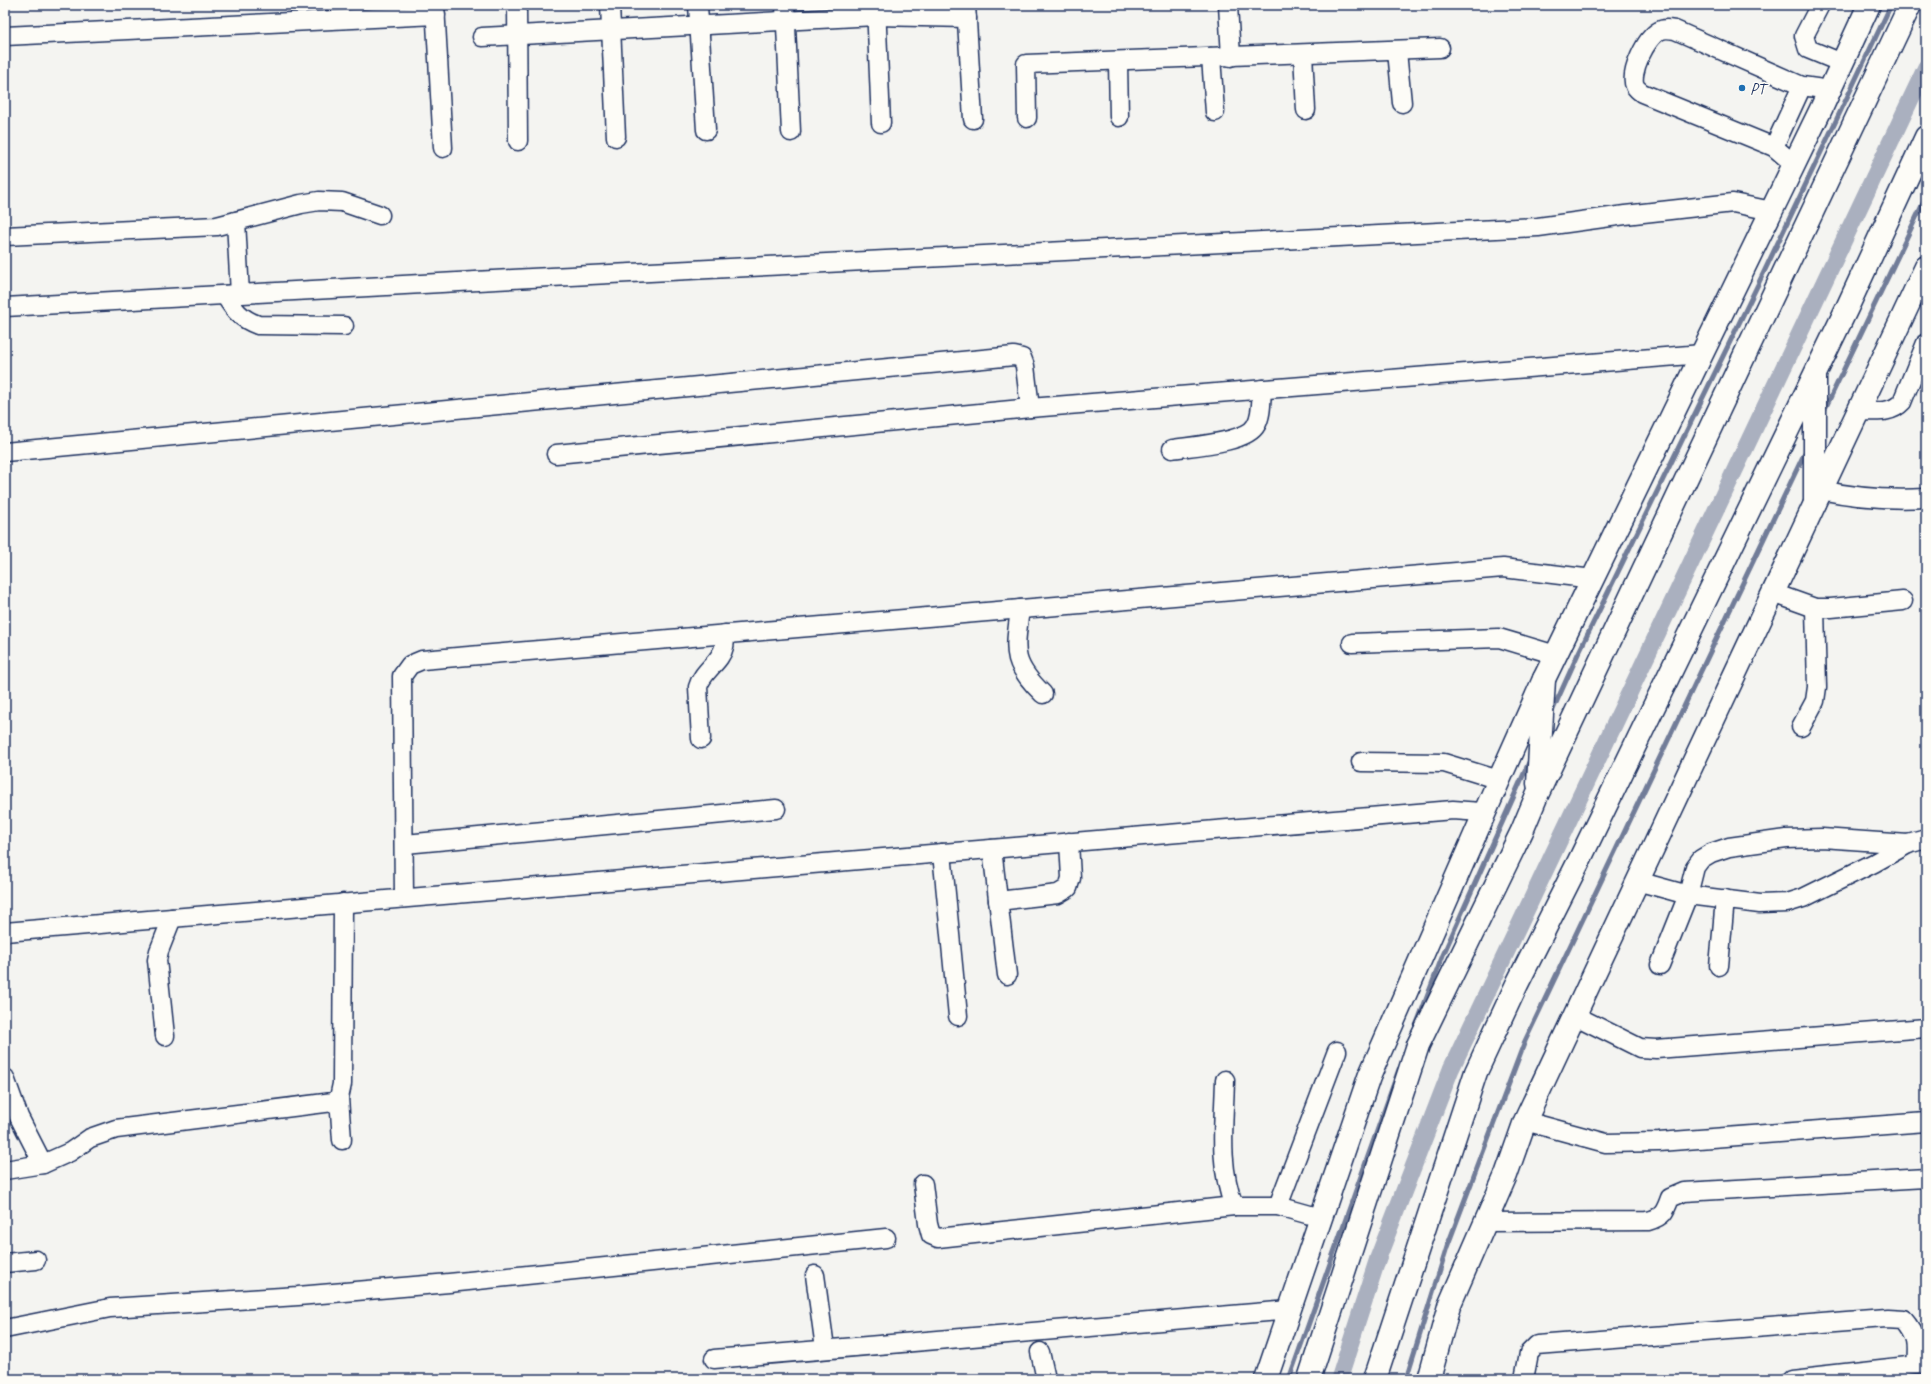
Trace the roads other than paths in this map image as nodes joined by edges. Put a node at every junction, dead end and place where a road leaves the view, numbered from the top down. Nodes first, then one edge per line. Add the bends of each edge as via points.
1 (517, 5) edge
2 (610, 5) edge
3 (698, 5) edge
4 (1228, 5) edge
5 (1820, 5) edge
6 (1869, 5) edge
7 (1910, 5) edge
8 (436, 10) edge
9 (876, 10) edge
10 (785, 12) edge
11 (967, 12) edge
12 (699, 24) junction
13 (611, 31) junction
14 (517, 34) junction
15 (5, 36) edge
16 (482, 36) dead end
17 (1440, 48) dead end
18 (1397, 50) junction
19 (1303, 54) junction
20 (1211, 57) junction
21 (1231, 57) junction
22 (1118, 62) junction
23 (1842, 64) junction
24 (1802, 86) junction
25 (1830, 90) junction
26 (1402, 103) dead end
27 (1306, 110) dead end
28 (1215, 112) dead end
29 (1119, 117) dead end
30 (1027, 118) dead end
31 (973, 119) dead end
32 (881, 123) dead end
33 (706, 130) dead end
34 (791, 132) dead end
35 (616, 137) dead end
36 (1926, 137) edge
37 (518, 142) dead end
38 (1774, 147) junction
39 (443, 148) dead end
40 (1794, 164) junction
41 (1772, 211) junction
42 (380, 215) dead end
43 (236, 221) junction
44 (5, 236) edge
45 (1924, 278) edge
46 (232, 295) junction
47 (5, 307) edge
48 (344, 326) dead end
49 (1926, 343) edge
50 (1702, 354) junction
51 (1815, 373) junction
52 (1262, 389) junction
53 (1030, 408) junction
54 (1857, 413) junction
55 (1172, 449) dead end
56 (5, 452) edge
57 (556, 454) dead end
58 (1818, 496) junction
59 (1926, 498) edge
60 (1593, 579) junction
61 (1773, 593) junction
62 (1903, 600) dead end
63 (1815, 608) junction
64 (1020, 609) junction
65 (725, 634) junction
66 (1352, 643) dead end
67 (1556, 654) junction
68 (1544, 679) junction
69 (1043, 694) dead end
70 (1801, 728) dead end
71 (701, 739) dead end
72 (1361, 762) dead end
73 (1499, 780) junction
74 (1537, 795) junction
75 (776, 809) dead end
76 (1481, 812) dead end
77 (1926, 840) edge
78 (1069, 842) junction
79 (405, 844) junction
80 (1908, 844) junction
81 (992, 849) junction
82 (942, 853) junction
83 (1637, 881) junction
84 (1688, 895) junction
85 (404, 898) junction
86 (1725, 899) junction
87 (998, 901) junction
88 (343, 903) junction
89 (172, 918) junction
90 (5, 932) edge
91 (1660, 965) dead end
92 (1719, 966) dead end
93 (1007, 975) dead end
94 (1574, 1015) junction
95 (958, 1016) dead end
96 (1926, 1028) edge
97 (165, 1036) dead end
98 (1337, 1051) dead end
99 (5, 1078) edge
100 (1225, 1080) dead end
101 (339, 1098) junction
102 (1525, 1121) junction
103 (1926, 1122) edge
104 (342, 1140) dead end
105 (43, 1164) junction
106 (5, 1170) edge
107 (1926, 1178) edge
108 (923, 1184) dead end
109 (1234, 1206) junction
110 (1278, 1206) junction
111 (1321, 1218) junction
112 (1485, 1222) junction
113 (886, 1238) dead end
114 (36, 1260) dead end
115 (5, 1263) edge
116 (815, 1275) dead end
117 (1290, 1310) junction
118 (5, 1330) edge
119 (825, 1348) junction
120 (1040, 1352) dead end
121 (714, 1359) dead end
122 (1920, 1364) edge
123 (1046, 1379) edge
124 (1266, 1379) edge
125 (1309, 1379) edge
126 (1375, 1379) edge
127 (1429, 1379) edge
128 (1524, 1379) edge
129 (1792, 1379) edge

1 - 14 street
2 - 13 street
3 - 12 street
4 - 21 street
5 - 23 street via 1804,36 1808,49
6 - 23 main road
7 - 74 main road
8 - 15 street
8 - 39 street
9 - 10 street
9 - 11 street
9 - 32 street
10 - 12 street
10 - 34 street
11 - 31 street
12 - 13 street
12 - 33 street
13 - 14 street
13 - 35 street
14 - 16 street
14 - 37 street
17 - 18 street
18 - 19 street
18 - 26 street
19 - 21 street
19 - 27 street
20 - 21 street
20 - 22 street
20 - 28 street
22 - 29 street
22 - 30 street via 1026,64
23 - 25 main road
24 - 25 street
24 - 38 street
24 - 38 street via 1674,30 1658,31 1646,44 1636,66 1634,78 1636,87 1642,93
25 - 40 main road
36 - 51 main road
38 - 40 street
40 - 41 main road
41 - 46 street via 1733,203 1538,227
41 - 50 main road
42 - 43 street via 342,202 319,202 300,204
43 - 44 street via 217,226
43 - 46 street
45 - 54 main road
46 - 47 street
46 - 48 street via 234,311 247,321 258,325
49 - 54 street via 1902,402 1896,408 1886,411
50 - 52 street
50 - 60 main road
51 - 58 main road
51 - 126 main road via 1476,1072
52 - 53 street
52 - 55 street via 1259,418 1256,426 1248,433 1232,440
53 - 56 street via 1025,366 1022,358 1014,356
53 - 57 street
54 - 58 main road
58 - 59 street via 1893,500
58 - 61 main road
60 - 64 street via 1504,568
60 - 67 main road
61 - 63 street
61 - 83 main road
62 - 63 street
63 - 70 street via 1817,688 1815,701
64 - 65 street
64 - 69 street via 1016,646 1019,664 1028,679
65 - 71 street via 724,647 720,655 699,682
65 - 79 street via 422,660 410,665 402,676
66 - 67 street via 1499,638
67 - 68 main road
68 - 73 main road
68 - 74 main road
72 - 73 street via 1444,763
73 - 111 main road via 1369,1077
74 - 125 main road via 1418,1045
75 - 79 street
76 - 78 street via 1453,810
77 - 80 street
78 - 81 street
78 - 87 street via 1071,878 1068,888 1058,894
79 - 85 street
80 - 84 street via 1822,838 1786,839 1729,847 1700,859 1695,867
80 - 86 street via 1874,864 1787,903 1760,904
81 - 82 street
81 - 87 street
82 - 85 street
82 - 95 street
83 - 84 street
83 - 94 main road
84 - 86 street
84 - 91 street
85 - 88 street
86 - 92 street
87 - 93 street
88 - 89 street
88 - 101 street via 342,1084
89 - 90 street
89 - 97 street via 158,951
94 - 96 street via 1640,1048 1656,1049
94 - 102 main road
98 - 110 street
99 - 105 street via 19,1117
100 - 109 street via 1223,1164 1227,1188
101 - 104 street
101 - 105 street via 333,1102 116,1129 90,1138 70,1152
102 - 103 street via 1606,1143
102 - 112 main road via 1506,1175
105 - 106 street
107 - 112 street via 1684,1192 1670,1198 1659,1218 1648,1222
108 - 109 street via 931,1235 938,1238
109 - 110 street
110 - 111 street
111 - 117 main road
112 - 127 main road via 1449,1306
113 - 118 street via 456,1282 298,1296 110,1308
114 - 115 street
116 - 119 street
117 - 119 street
117 - 124 main road
119 - 121 street
120 - 123 street
122 - 128 street via 1912,1330 1903,1319 1886,1318 1537,1345 1529,1353
122 - 129 street

